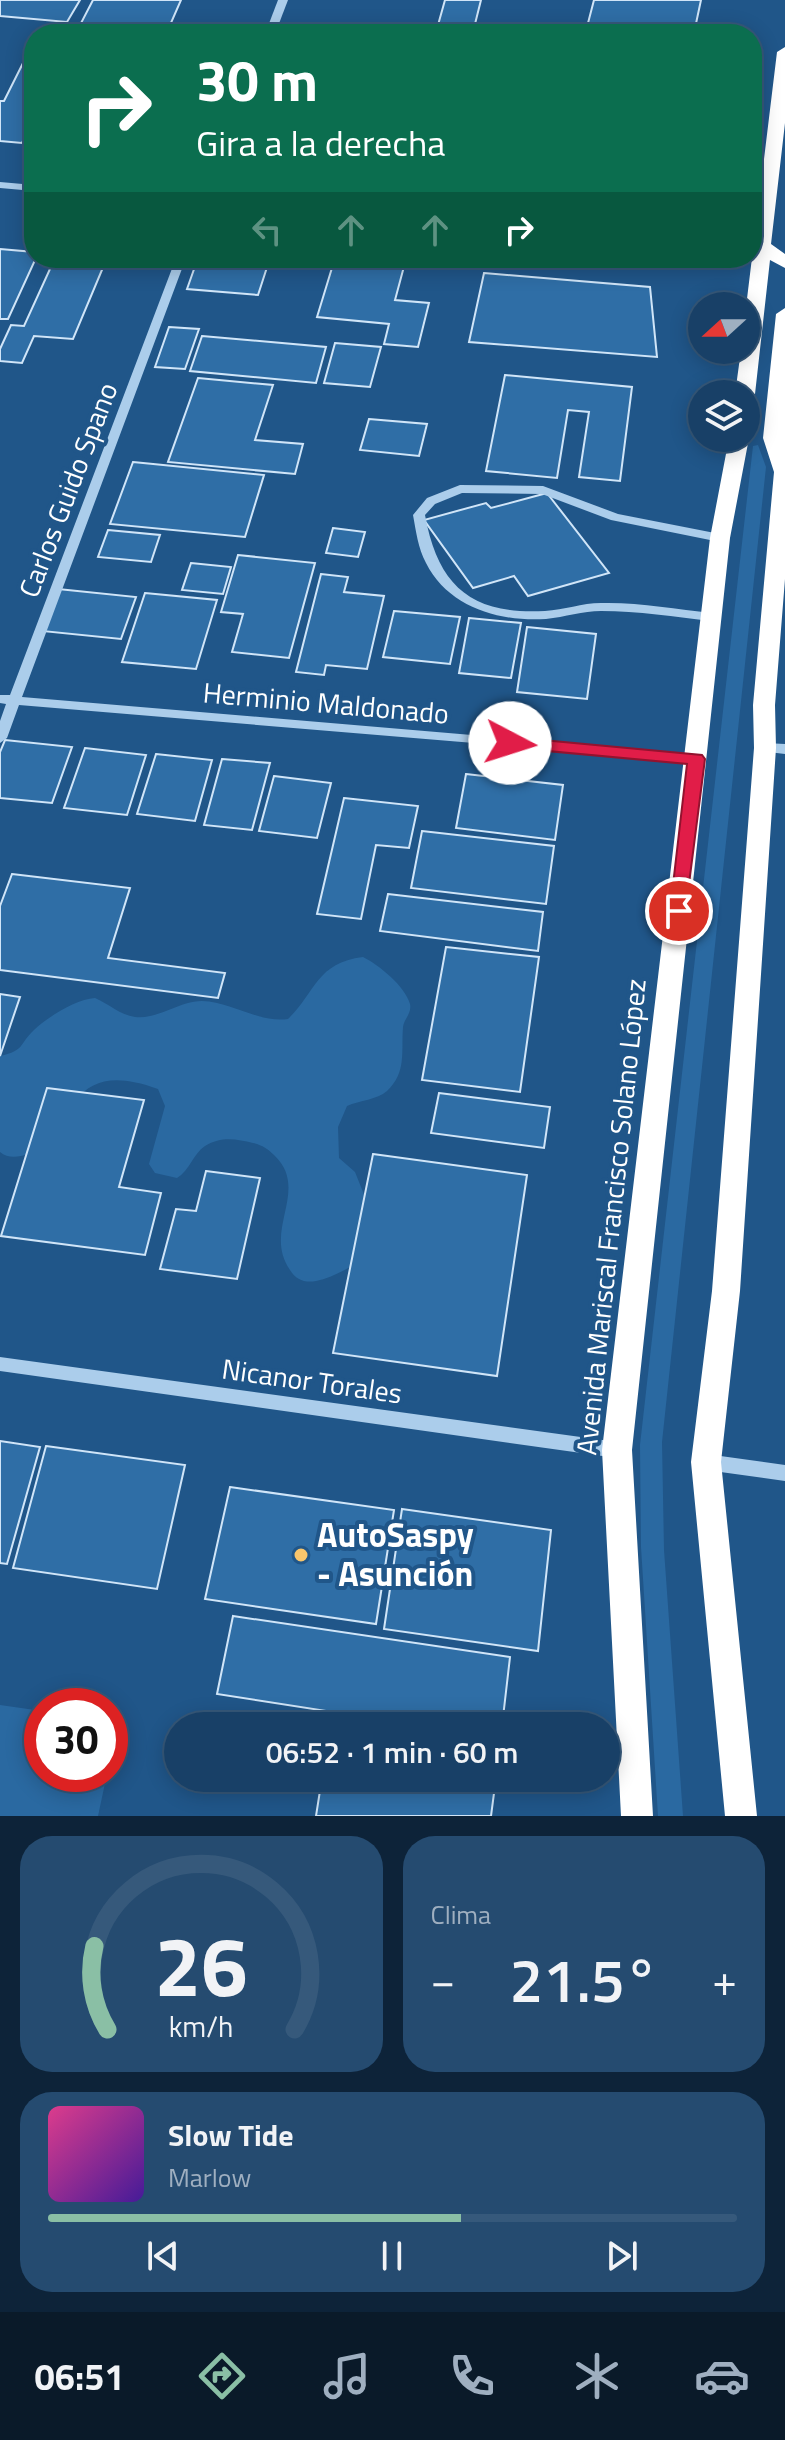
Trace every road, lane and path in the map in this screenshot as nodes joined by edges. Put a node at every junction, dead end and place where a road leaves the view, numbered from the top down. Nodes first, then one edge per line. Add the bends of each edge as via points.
1 (283, 0) edge
2 (274, 24) edge
3 (785, 52) edge
4 (0, 185) edge
5 (24, 187) edge
6 (762, 217) edge
7 (762, 249) edge
8 (785, 263) edge
9 (177, 268) edge
10 (756, 268) edge
11 (785, 314) edge
12 (746, 380) edge
13 (736, 452) edge
14 (784, 463) edge
15 (720, 538) junction
16 (712, 617) junction
17 (7, 699) edge
18 (0, 738) edge
19 (775, 749) edge
20 (696, 759) junction
21 (0, 1364) edge
22 (617, 1450) junction
23 (706, 1462) junction
24 (785, 1473) edge
25 (637, 1816) edge
26 (741, 1816) edge

1 - 2 street
3 - 6 highway
4 - 5 street
7 - 8 highway
9 - 17 street, Carlos Guido Spano
10 - 12 highway
11 - 14 highway via 773,438
13 - 15 highway, Avenida Mariscal Francisco Solano López
14 - 19 highway via 764,705
15 - 16 highway, Avenida Mariscal Francisco Solano López
15 - 16 street via 615,517 543,490 460,489 431,501 419,515 424,551 448,588 467,601 542,615 599,607
16 - 20 highway, Avenida Mariscal Francisco Solano López
17 - 18 street, Carlos Guido Spano
17 - 20 street, Herminio Maldonado
19 - 23 highway
20 - 22 highway, Avenida Mariscal Francisco Solano López
21 - 22 street, Nicanor Torales
22 - 25 highway, Avenida Mariscal Francisco Solano López
23 - 24 street
23 - 26 highway

